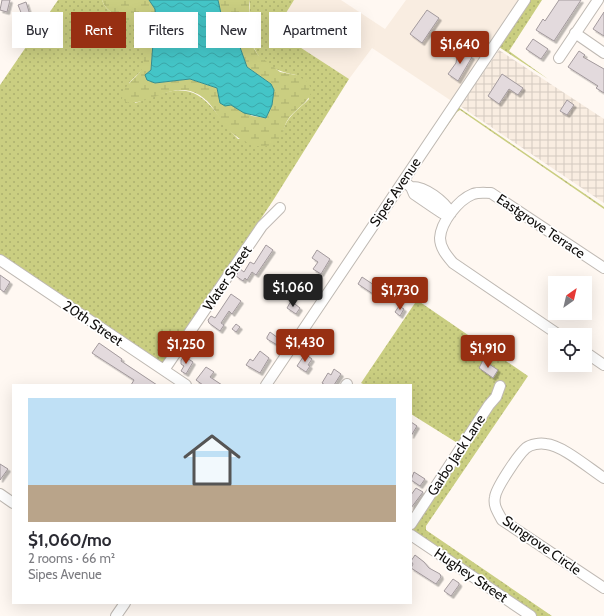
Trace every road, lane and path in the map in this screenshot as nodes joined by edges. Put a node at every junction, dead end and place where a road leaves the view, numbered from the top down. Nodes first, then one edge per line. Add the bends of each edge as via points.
1 (525, 0) edge
2 (598, 0) edge
3 (576, 33) junction
4 (604, 53) edge
5 (559, 58) dead end
6 (407, 184) junction
7 (280, 208) dead end
8 (451, 213) junction
9 (0, 260) edge
10 (604, 268) edge
11 (549, 328) edge
12 (592, 357) edge
13 (604, 365) edge
14 (164, 370) junction
15 (185, 384) edge
16 (267, 384) edge
17 (500, 386) dead end
18 (604, 478) edge
19 (0, 494) edge
20 (12, 502) edge
21 (412, 522) edge
22 (412, 536) edge
23 (604, 588) edge
24 (124, 604) edge
25 (116, 616) edge
26 (531, 616) edge

1 - 6 street, Sipes Avenue
2 - 3 street
3 - 4 street
3 - 5 street
6 - 8 street via 414,194 427,198 442,213
6 - 16 street, Sipes Avenue
7 - 14 street, Water Street via 262,226
8 - 10 street, Eastgrove Terrace via 472,194 491,193
8 - 11 street, Eastgrove Terrace via 440,239 447,256 453,263
9 - 14 street, 20th Street
12 - 13 street
14 - 15 street, 20th Street
17 - 21 street, Garbo Jack Lane via 496,397
18 - 23 street, Sungrove Circle via 560,449 548,444 537,444 526,448 498,487 495,498 496,509 502,520
19 - 20 street
22 - 26 street, Hughey Street
24 - 25 street

